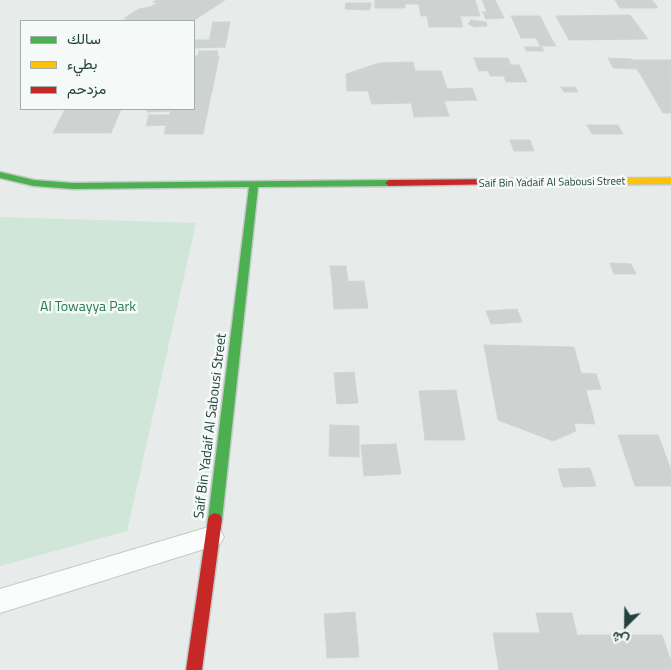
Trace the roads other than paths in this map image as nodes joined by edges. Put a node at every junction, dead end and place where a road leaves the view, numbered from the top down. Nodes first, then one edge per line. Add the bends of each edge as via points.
1 (0, 174) edge
2 (671, 182) edge
3 (254, 186) junction
4 (212, 537) junction
5 (0, 601) edge
6 (194, 670) edge

1 - 3 street, Saif Bin Yadaif Al Sabousi Street via 34,183 73,186
2 - 3 street, Saif Bin Yadaif Al Sabousi Street
3 - 4 street, Saif Bin Yadaif Al Sabousi Street
4 - 5 lane
4 - 6 street, Saif Bin Yadaif Al Sabousi Street

